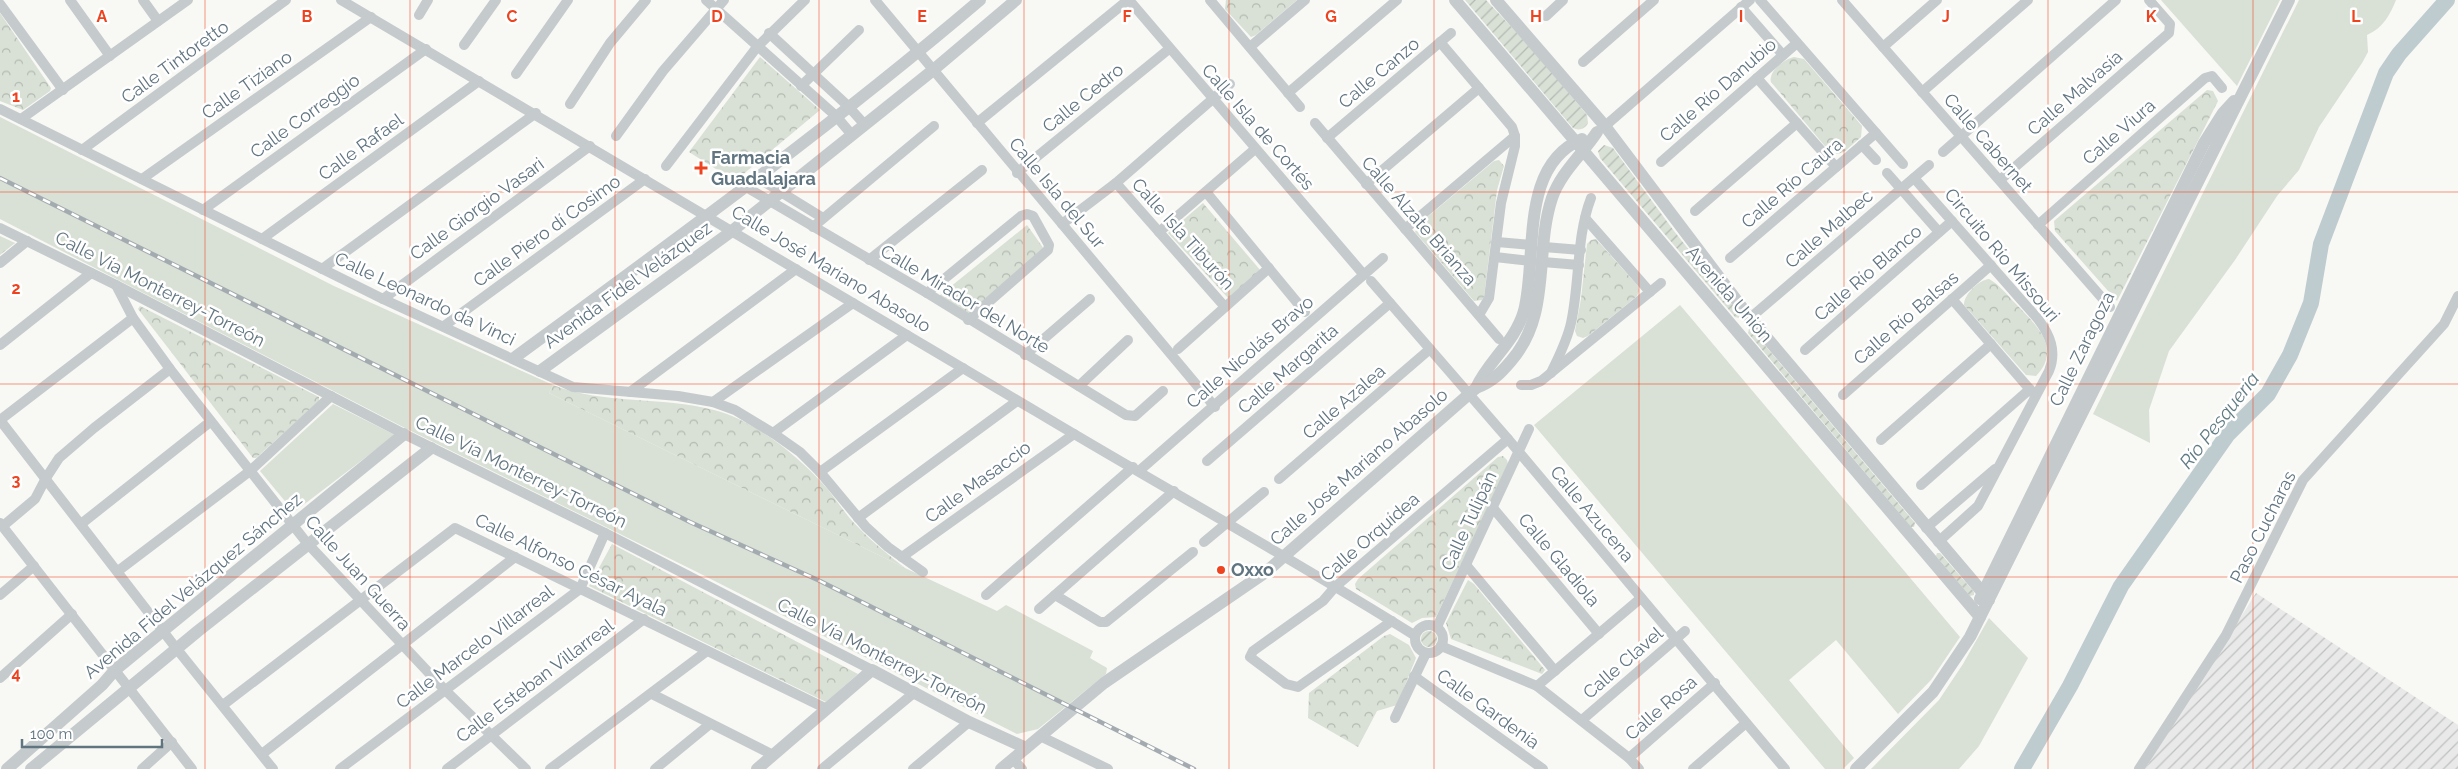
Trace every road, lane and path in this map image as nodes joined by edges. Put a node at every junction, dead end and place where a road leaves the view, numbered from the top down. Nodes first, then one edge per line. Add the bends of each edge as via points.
1 (70, 0) edge
2 (143, 0) edge
3 (188, 0) edge
4 (286, 0) edge
5 (341, 0) edge
6 (428, 0) edge
7 (496, 0) edge
8 (568, 0) edge
9 (646, 0) edge
10 (706, 0) edge
11 (724, 0) edge
12 (805, 0) edge
13 (875, 0) edge
14 (980, 0) edge
15 (1016, 0) edge
16 (1128, 0) edge
17 (1305, 0) edge
18 (1397, 0) edge
19 (1455, 0) edge
20 (1496, 0) edge
21 (1563, 0) edge
22 (1654, 0) edge
23 (1750, 0) edge
24 (1760, 0) edge
25 (1937, 0) edge
26 (2028, 0) edge
27 (2116, 0) edge
28 (2149, 0) edge
29 (2290, 0) edge
30 (1213, 1) edge
31 (1844, 1) edge
32 (0, 4) edge
33 (715, 8) junction
34 (1741, 8) junction
35 (419, 15) dead end
36 (1546, 16) dead end
37 (371, 17) junction
38 (158, 21) junction
39 (859, 30) dead end
40 (769, 33) junction
41 (1451, 33) dead end
42 (1440, 42) junction
43 (1797, 43) junction
44 (464, 46) dead end
45 (757, 47) junction
46 (1250, 47) junction
47 (1883, 47) junction
48 (426, 49) junction
49 (1169, 49) junction
50 (918, 54) junction
51 (1783, 55) junction
52 (110, 56) junction
53 (1583, 62) dead end
54 (932, 71) junction
55 (516, 74) dead end
56 (813, 74) junction
57 (1757, 78) junction
58 (479, 81) junction
59 (1230, 84) dead end
60 (801, 86) junction
61 (1479, 88) junction
62 (2222, 88) dead end
63 (62, 90) junction
64 (1922, 92) junction
65 (1288, 93) junction
66 (1212, 100) junction
67 (570, 104) dead end
68 (848, 106) junction
69 (1300, 107) dead end
70 (0, 109) edge
71 (536, 113) junction
72 (836, 116) junction
73 (20, 119) junction
74 (977, 123) junction
75 (1314, 123) dead end
76 (1797, 123) junction
77 (865, 125) junction
78 (934, 126) dead end
79 (1601, 129) junction
80 (1876, 133) junction
81 (852, 135) junction
82 (616, 136) dead end
83 (1515, 136) junction
84 (1961, 136) junction
85 (1327, 138) junction
86 (1574, 142) junction
87 (1862, 145) junction
88 (590, 146) junction
89 (1255, 149) junction
90 (82, 150) junction
91 (1584, 152) junction
92 (1943, 152) dead end
93 (1876, 160) dead end
94 (1661, 162) dead end
95 (1903, 164) dead end
96 (1929, 165) dead end
97 (666, 166) dead end
98 (1836, 167) junction
99 (982, 170) dead end
100 (1017, 173) junction
101 (1886, 173) dead end
102 (758, 178) junction
103 (1914, 178) junction
104 (142, 179) junction
105 (644, 179) junction
106 (2000, 180) junction
107 (1116, 183) junction
108 (1366, 184) junction
109 (746, 187) junction
110 (1901, 189) junction
111 (1539, 191) junction
112 (780, 192) junction
113 (1206, 192) junction
114 (1553, 195) junction
115 (1591, 198) dead end
116 (768, 202) junction
117 (203, 210) junction
118 (1695, 211) dead end
119 (707, 216) junction
120 (823, 218) junction
121 (1585, 218) junction
122 (1952, 221) junction
123 (1062, 224) junction
124 (2038, 225) junction
125 (812, 227) junction
126 (0, 228) edge
127 (1405, 229) junction
128 (732, 231) junction
129 (1159, 232) junction
130 (1939, 232) junction
131 (262, 239) junction
132 (27, 241) junction
133 (1497, 242) junction
134 (1531, 245) junction
135 (1544, 247) junction
136 (1581, 250) junction
137 (1495, 257) junction
138 (1383, 258) dead end
139 (1730, 258) dead end
140 (869, 260) junction
141 (1530, 260) junction
142 (1543, 262) junction
143 (0, 263) edge
144 (1579, 265) junction
145 (1991, 265) junction
146 (1269, 268) junction
147 (322, 269) junction
148 (796, 269) junction
149 (91, 273) junction
150 (1368, 278) junction
151 (1661, 283) dead end
152 (116, 285) junction
153 (1650, 292) junction
154 (927, 294) junction
155 (2458, 296) edge
156 (383, 299) junction
157 (1090, 299) dead end
158 (1952, 299) junction
159 (854, 303) junction
160 (1390, 303) junction
161 (1226, 307) junction
162 (2110, 307) dead end
163 (1305, 312) dead end
164 (1479, 315) junction
165 (133, 318) junction
166 (1750, 318) junction
167 (968, 320) junction
168 (2121, 324) junction
169 (444, 326) junction
170 (1737, 330) junction
171 (907, 335) junction
172 (1499, 339) dead end
173 (1128, 340) dead end
174 (1990, 344) junction
175 (0, 345) edge
176 (1430, 348) junction
177 (1178, 349) dead end
178 (1805, 350) dead end
179 (1025, 355) junction
180 (514, 358) junction
181 (963, 368) junction
182 (170, 369) junction
183 (540, 371) junction
184 (1551, 372) junction
185 (1521, 385) dead end
186 (1079, 386) junction
187 (1163, 391) dead end
188 (1472, 391) junction
189 (630, 392) junction
190 (2033, 392) junction
191 (1843, 395) dead end
192 (331, 396) junction
193 (1017, 401) junction
194 (713, 402) junction
195 (1215, 407) junction
196 (0, 420) edge
197 (210, 422) junction
198 (1529, 429) dead end
199 (773, 433) junction
200 (404, 434) junction
201 (1074, 434) junction
202 (1508, 439) junction
203 (1881, 440) dead end
204 (432, 448) junction
205 (1520, 453) junction
206 (1208, 461) dead end
207 (2000, 465) junction
208 (1136, 469) junction
209 (250, 471) junction
210 (820, 472) junction
211 (46, 478) junction
212 (1279, 479) dead end
213 (1921, 485) dead end
214 (1174, 491) junction
215 (1264, 492) dead end
216 (1493, 508) junction
217 (858, 518) junction
218 (1228, 523) junction
219 (2, 524) edge
220 (82, 524) junction
221 (293, 526) junction
222 (1926, 528) junction
223 (605, 532) junction
224 (1914, 539) junction
225 (1204, 542) dead end
226 (1938, 542) junction
227 (307, 543) junction
228 (1193, 552) dead end
229 (1925, 552) junction
230 (1283, 555) junction
231 (515, 557) junction
232 (902, 557) junction
233 (1466, 565) junction
234 (34, 566) junction
235 (118, 571) junction
236 (1992, 571) junction
237 (923, 572) dead end
238 (1966, 576) junction
239 (1336, 587) junction
240 (580, 589) junction
241 (0, 595) edge
242 (986, 595) dead end
243 (1055, 595) junction
244 (1986, 596) junction
245 (1641, 598) junction
246 (358, 600) junction
247 (1038, 609) dead end
248 (72, 614) junction
249 (1978, 614) junction
250 (644, 620) junction
251 (1392, 621) junction
252 (1438, 627) junction
253 (162, 630) junction
254 (1685, 631) dead end
255 (1599, 634) junction
256 (1414, 635) junction
257 (1676, 638) junction
258 (402, 644) junction
259 (1441, 646) junction
260 (176, 648) junction
261 (707, 651) junction
262 (1426, 653) junction
263 (115, 670) junction
264 (872, 670) junction
265 (1555, 671) junction
266 (1414, 676) junction
267 (0, 678) edge
268 (1715, 683) junction
269 (1537, 686) junction
270 (129, 687) junction
271 (445, 690) junction
272 (914, 692) junction
273 (652, 694) junction
274 (223, 705) junction
275 (826, 709) junction
276 (1395, 718) dead end
277 (1582, 720) junction
278 (970, 722) junction
279 (710, 724) junction
280 (1746, 724) junction
281 (491, 734) junction
282 (1040, 736) junction
283 (172, 742) junction
284 (1026, 748) junction
285 (262, 754) junction
286 (773, 755) junction
287 (1629, 758) junction
288 (1020, 766) edge
289 (7, 769) edge
290 (30, 769) edge
291 (142, 769) edge
292 (192, 769) edge
293 (273, 769) edge
294 (340, 769) edge
295 (446, 769) edge
296 (526, 769) edge
297 (550, 769) edge
298 (655, 769) edge
299 (757, 769) edge
300 (822, 769) edge
301 (913, 769) edge
302 (1001, 769) edge
303 (1108, 769) edge
304 (1543, 769) edge
305 (1639, 769) edge
306 (1693, 769) edge
307 (1785, 769) edge
308 (1856, 769) edge
309 (2140, 769) edge

1 - 52 street
2 - 38 street
3 - 38 street
4 - 90 street, Calle Tintoretto
5 - 37 street, Calle José Mariano Abasolo
6 - 35 street
7 - 44 street
8 - 55 street
9 - 67 street via 610,43
10 - 33 street
11 - 33 street
12 - 40 street
13 - 50 street, Calle Isla del Sur
14 - 50 street, Avenida Fidel Velázquez
15 - 54 street, Avenida Fidel Velázquez
16 - 49 street, Calle Isla de Cortés
16 - 74 street
17 - 46 street
18 - 65 street
19 - 86 street, Avenida Unión
20 - 79 street, Avenida Unión
21 - 36 street
22 - 53 street
23 - 34 street, Calle José Mariano Abasolo
24 - 43 street
25 - 47 street
26 - 64 street
27 - 84 street
28 - 106 street, Calle Malvasía via 2170,24 2170,30
29 - 168 street, Calle Zaragoza
30 - 46 street
31 - 47 street, Calle Cabernet
32 - 63 street
33 - 45 street
33 - 82 street via 662,70
34 - 51 street
34 - 79 street, Calle José Mariano Abasolo
37 - 48 street, Calle José Mariano Abasolo
37 - 104 street, Calle Tiziano
38 - 52 street
39 - 56 street
40 - 45 street
40 - 56 street
41 - 42 street, Calle Canzo
42 - 61 street
42 - 85 street, Calle Canzo
43 - 51 street, Calle Río Danubio
43 - 80 street
45 - 60 street
45 - 97 street
46 - 65 street
47 - 64 street, Calle Cabernet
48 - 58 street, Calle José Mariano Abasolo
48 - 117 street, Calle Correggio
49 - 66 street, Calle Isla de Cortés
49 - 100 street, Calle Cedro
50 - 54 street, Calle Isla del Sur
50 - 68 street, Avenida Fidel Velázquez
51 - 57 street, Calle Río Danubio
52 - 63 street
54 - 74 street, Calle Isla del Sur
54 - 77 street, Avenida Fidel Velázquez
56 - 60 street
56 - 68 street
57 - 76 street
57 - 94 street, Calle Río Danubio
58 - 71 street, Calle José Mariano Abasolo
58 - 131 street, Calle Rafael
59 - 66 street
60 - 72 street
61 - 83 street via 1512,127
61 - 108 street
62 - 124 street, Calle Viura via 2212,76 2205,78
63 - 73 street
64 - 84 street, Calle Cabernet
65 - 69 street
66 - 89 street, Calle Isla de Cortés
66 - 107 street
68 - 72 street, Avenida Fidel Velázquez
68 - 77 street
70 - 73 street, Calle Leonardo da Vinci
71 - 88 street, Calle José Mariano Abasolo
71 - 147 street
72 - 81 street
72 - 102 street, Avenida Fidel Velázquez
73 - 90 street, Calle Leonardo da Vinci
74 - 100 street, Calle Isla del Sur
75 - 85 street, Calle Alzate Brianza
76 - 98 street
76 - 118 street
77 - 81 street, Avenida Fidel Velázquez
78 - 120 street
79 - 86 street, Calle José Mariano Abasolo
79 - 91 street, Calle José Mariano Abasolo
79 - 166 street, Avenida Unión
80 - 87 street, Calle Río Caura
80 - 95 street
81 - 112 street, Avenida Fidel Velázquez
83 - 127 street
83 - 133 street via 1501,203
84 - 92 street
84 - 106 street, Calle Cabernet
85 - 108 street, Calle Alzate Brianza
86 - 91 street, Avenida Unión
86 - 111 street, Calle José Mariano Abasolo via 1552,165
87 - 93 street
87 - 98 street, Calle Río Caura
88 - 105 street, Calle José Mariano Abasolo
88 - 156 street, Calle Giorgio Vasari
89 - 113 street
89 - 150 street, Calle Isla de Cortés
90 - 104 street, Calle Leonardo da Vinci
91 - 114 street, Calle José Mariano Abasolo via 1563,175
91 - 170 street, Avenida Unión
96 - 103 street, Calle Malbec
98 - 139 street, Calle Río Caura
99 - 140 street
100 - 123 street, Calle Isla del Sur
101 - 110 street, Circuito Río Missouri
102 - 109 street, Avenida Fidel Velázquez
102 - 112 street
103 - 110 street, Calle Malbec
103 - 122 street, Circuito Río Missouri
104 - 117 street, Calle Leonardo da Vinci
105 - 119 street, Calle José Mariano Abasolo
105 - 169 street, Calle Piero dí Cosimo
106 - 124 street, Calle Cabernet
107 - 123 street
107 - 129 street, Calle Isla Tiburón
108 - 127 street, Calle Alzate Brianza
109 - 116 street, Calle Mirador del Norte
109 - 119 street, Avenida Fidel Velázquez
110 - 130 street, Circuito Río Missouri
110 - 166 street, Calle Malbec
111 - 114 street
111 - 134 street, Calle José Mariano Abasolo
112 - 116 street, Avenida Fidel Velázquez
112 - 120 street
113 - 129 street
113 - 146 street
114 - 135 street, Calle José Mariano Abasolo
115 - 121 street
116 - 125 street, Calle Mirador del Norte
116 - 128 street, Avenida Fidel Velázquez
117 - 131 street, Calle Leonardo da Vinci
119 - 128 street, Calle José Mariano Abasolo
119 - 180 street, Avenida Fidel Velázquez
120 - 125 street
121 - 136 street
121 - 153 street
122 - 130 street, Calle Río Blanco
122 - 145 street, Circuito Río Missouri
123 - 195 street, Calle Isla del Sur
124 - 162 street, Calle Cabernet
125 - 140 street, Calle Mirador del Norte
126 - 132 street, Calle Vía Monterrey-Torreón
127 - 164 street, Calle Alzate Brianza
128 - 148 street, Calle José Mariano Abasolo
128 - 183 street, Avenida Fidel Velázquez
129 - 161 street, Calle Isla Tiburón
130 - 178 street, Calle Río Blanco
131 - 147 street, Calle Leonardo da Vinci
132 - 143 street
132 - 149 street, Calle Vía Monterrey-Torreón
133 - 134 street
133 - 137 street
134 - 135 street
134 - 141 street, Calle José Mariano Abasolo
135 - 136 street
135 - 142 street, Calle José Mariano Abasolo
136 - 144 street
137 - 141 street
137 - 164 street via 1489,298
138 - 150 street, Calle Nicolás Bravo
140 - 154 street, Calle Mirador del Norte
141 - 142 street
141 - 188 street, Calle José Mariano Abasolo via 1520,321 1510,342
142 - 144 street
142 - 188 street, Calle José Mariano Abasolo via 1537,307 1524,344 1491,383
144 - 184 street via 1571,324
145 - 158 street, Calle Río Balsas
145 - 190 street, Circuito Río Missouri via 2038,318 2051,341 2051,365
146 - 161 street
146 - 163 street
147 - 156 street, Calle Leonardo da Vinci
148 - 159 street, Calle José Mariano Abasolo
148 - 189 street
149 - 152 street, Calle Vía Monterrey-Torreón
149 - 175 street
150 - 160 street, Calle Azucena
150 - 195 street, Calle Nicolás Bravo
151 - 153 street
152 - 165 street, Calle Juan Guerra
152 - 192 street, Calle Vía Monterrey-Torreón
153 - 184 street
154 - 167 street, Calle Mirador del Norte
154 - 167 street via 1027,214 1036,220 1049,248
155 - 309 street, Paso Cucharas via 2444,324 2303,480 2226,635
156 - 169 street, Calle Leonardo da Vinci
157 - 179 street
158 - 174 street
158 - 191 street, Calle Río Balsas
159 - 171 street, Calle José Mariano Abasolo
159 - 194 street
160 - 176 street, Calle Azucena
160 - 206 street, Calle Margarita
161 - 177 street
164 - 172 street, Calle Alzate Brianza
165 - 182 street, Calle Juan Guerra
165 - 196 street
166 - 170 street
166 - 222 street, Avenida Unión
167 - 179 street, Calle Mirador del Norte
168 - 236 street, Calle Zaragoza
168 - 244 street, Calle Zaragoza
169 - 180 street, Calle Leonardo da Vinci
170 - 224 street, Avenida Unión
171 - 181 street, Calle José Mariano Abasolo
171 - 199 street
173 - 186 street
174 - 190 street
174 - 203 street
176 - 188 street, Calle Azucena
176 - 212 street, Calle Azalea
179 - 186 street, Calle Mirador del Norte
180 - 183 street, Calle Leonardo da Vinci
181 - 193 street, Calle José Mariano Abasolo
181 - 210 street
182 - 197 street, Calle Juan Guerra
182 - 211 street via 59,458
183 - 189 street, Calle Leonardo da Vinci via 573,386
184 - 185 street via 1536,384
186 - 187 street, Calle Mirador del Norte via 1132,417
188 - 202 street, Calle Azucena
188 - 230 street, Calle José Mariano Abasolo
189 - 194 street, Calle Leonardo da Vinci
190 - 207 street, Circuito Río Missouri
190 - 213 street
192 - 200 street, Calle Vía Monterrey-Torreón
192 - 209 street
193 - 201 street, Calle José Mariano Abasolo
193 - 217 street
194 - 199 street, Calle Leonardo da Vinci via 735,410
195 - 208 street, Calle Nicolás Bravo
196 - 211 street
197 - 209 street, Calle Juan Guerra
197 - 220 street
198 - 205 street, Calle Tulipán
199 - 210 street, Calle Leonardo da Vinci via 800,452
200 - 204 street, Calle Vía Monterrey-Torreón
200 - 221 street, Avenida Fidel Velázquez Sánchez
201 - 208 street, Calle José Mariano Abasolo
201 - 232 street, Calle Masaccio
202 - 205 street, Calle Azucena
202 - 239 street, Calle Orquídea
204 - 223 street, Calle Vía Monterrey-Torreón
204 - 227 street, Avenida Fidel Velázquez Sánchez
205 - 216 street, Calle Tulipán
205 - 245 street, Calle Azucena
207 - 222 street, Circuito Río Missouri
207 - 226 street, Circuito Río Missouri via 1978,506
208 - 214 street, Calle José Mariano Abasolo
208 - 242 street, Calle Nicolás Bravo
209 - 221 street, Calle Juan Guerra
209 - 235 street
210 - 217 street, Calle Leonardo da Vinci
211 - 219 street via 35,499
211 - 220 street
214 - 218 street, Calle José Mariano Abasolo
214 - 243 street
215 - 218 street
216 - 233 street, Calle Tulipán
216 - 255 street, Calle Gladiola
217 - 232 street, Calle Leonardo da Vinci
218 - 225 street
218 - 230 street, Calle José Mariano Abasolo
219 - 234 street
220 - 235 street
221 - 227 street, Calle Juan Guerra
221 - 253 street, Avenida Fidel Velázquez Sánchez
222 - 224 street
222 - 226 street, Avenida Unión
223 - 240 street, Calle Marcelo Villarreal
223 - 264 street, Calle Vía Monterrey-Torreón
224 - 229 street, Avenida Unión
226 - 229 street
226 - 238 street, Avenida Unión
227 - 246 street, Calle Juan Guerra
227 - 260 street, Avenida Fidel Velázquez Sánchez
228 - 243 street via 1106,622 1100,622
229 - 249 street, Avenida Unión
230 - 239 street, Calle José Mariano Abasolo
230 - 282 street, Calle José Mariano Abasolo via 1266,572 1104,683
231 - 240 street, Calle Alfonso César Ayala
231 - 246 street, Calle Alfonso César Ayala via 456,528
231 - 258 street
232 - 237 street, Calle Leonardo da Vinci
233 - 252 street, Calle Tulipán
233 - 265 street
234 - 241 street
234 - 248 street
235 - 253 street
236 - 238 street via 1980,577
236 - 244 street, Calle Zaragoza
238 - 244 street, Avenida Unión
239 - 251 street, Calle José Mariano Abasolo
239 - 251 street, Calle Orquídea via 1323,601 1253,651 1250,655 1252,660 1286,684 1298,687
240 - 250 street, Calle Alfonso César Ayala
240 - 271 street, Calle Marcelo Villarreal
243 - 247 street
244 - 249 street, Calle Zaragoza
245 - 255 street
245 - 257 street, Calle Azucena
246 - 258 street, Calle Juan Guerra
246 - 274 street, Calle Alfonso César Ayala
248 - 263 street
248 - 267 street
249 - 308 street, Calle Zaragoza via 1970,637 1933,692
250 - 261 street, Calle Alfonso César Ayala
250 - 281 street, Calle Esteban Villarreal
251 - 256 street, Calle José Mariano Abasolo
252 - 256 street via 1424,625
252 - 259 street via 1442,634
253 - 260 street
253 - 263 street, Avenida Fidel Velázquez Sánchez
254 - 257 street, Calle Clavel
255 - 265 street
256 - 262 street via 1418,648
257 - 268 street, Calle Azucena
257 - 277 street, Calle Clavel
258 - 271 street, Calle Juan Guerra
258 - 285 street
259 - 262 street via 1435,652
259 - 269 street
260 - 270 street, Avenida Fidel Velázquez Sánchez
260 - 274 street
261 - 273 street
261 - 275 street, Calle Alfonso César Ayala
262 - 266 street
263 - 270 street
263 - 289 street, Avenida Fidel Velázquez Sánchez
264 - 272 street, Calle Vía Monterrey-Torreón
264 - 275 street
265 - 269 street
266 - 276 street
266 - 304 street, Calle Gardenía
268 - 280 street, Calle Azucena
268 - 287 street, Calle Rosa
269 - 277 street
270 - 283 street
270 - 290 street, Avenida Fidel Velázquez Sánchez
271 - 281 street, Calle Juan Guerra
271 - 294 street, Calle Marcelo Villarreal
272 - 278 street, Calle Vía Monterrey-Torreón
272 - 300 street
273 - 279 street
273 - 297 street
274 - 285 street
275 - 286 street
277 - 287 street
278 - 284 street, Calle Vía Monterrey-Torreón
278 - 301 street
279 - 286 street
279 - 298 street
280 - 306 street
280 - 307 street, Calle Azucena
281 - 295 street, Calle Esteban Villarreal
281 - 296 street, Calle Juan Guerra
282 - 284 street, Calle José Mariano Abasolo
282 - 303 street
283 - 291 street
283 - 292 street
284 - 288 street, Calle José Mariano Abasolo
285 - 293 street
286 - 299 street
287 - 305 street
288 - 302 street, Calle José Mariano Abasolo

